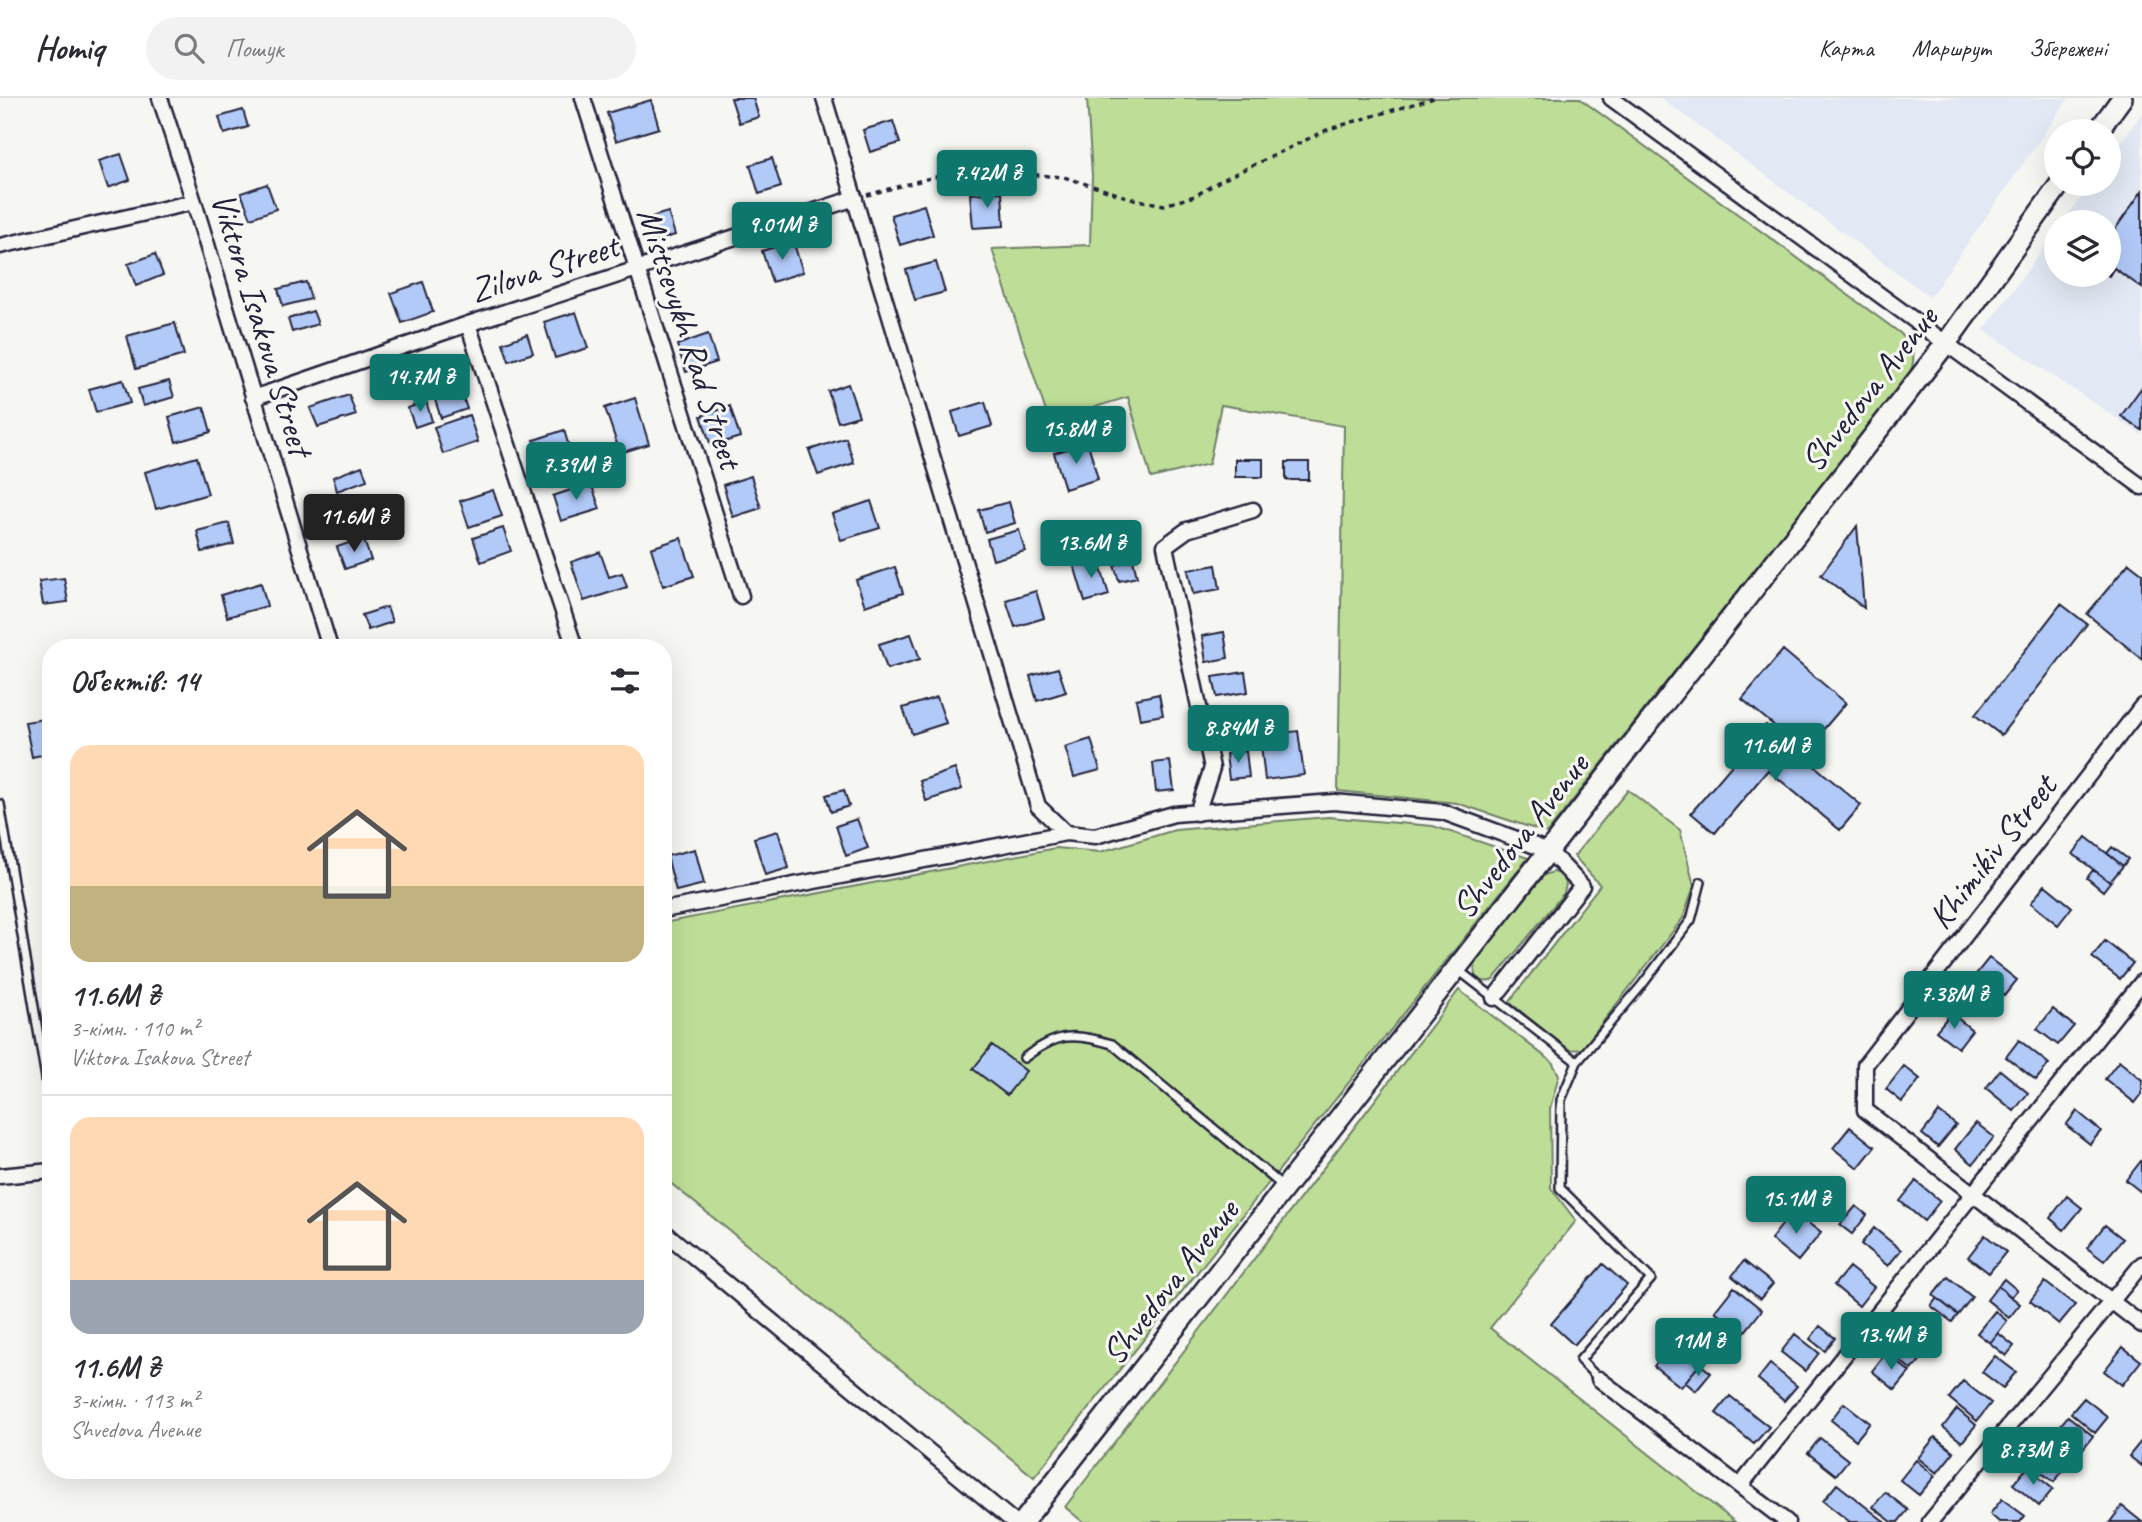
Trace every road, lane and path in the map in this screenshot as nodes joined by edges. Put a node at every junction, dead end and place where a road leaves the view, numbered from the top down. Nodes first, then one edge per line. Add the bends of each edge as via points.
1 (160, 98) edge
2 (583, 98) edge
3 (824, 98) edge
4 (1434, 98) edge
5 (1611, 98) edge
6 (2122, 98) edge
7 (2107, 119) edge
8 (2051, 196) edge
9 (855, 198) junction
10 (194, 202) junction
11 (0, 246) edge
12 (636, 269) junction
13 (468, 324) junction
14 (1947, 342) junction
15 (253, 398) junction
16 (2142, 487) edge
17 (1253, 510) dead end
18 (741, 596) dead end
19 (327, 639) edge
20 (572, 639) edge
21 (2142, 706) edge
22 (0, 804) edge
23 (1197, 813) junction
24 (1066, 834) junction
25 (1549, 850) junction
26 (1701, 882) dead end
27 (672, 908) edge
28 (1456, 969) junction
29 (2142, 982) edge
30 (1494, 998) junction
31 (42, 1054) edge
32 (1024, 1058) dead end
33 (1577, 1062) junction
34 (42, 1172) edge
35 (0, 1176) edge
36 (1285, 1187) junction
37 (1973, 1194) junction
38 (672, 1238) edge
39 (2142, 1264) edge
40 (2112, 1302) junction
41 (2142, 1325) edge
42 (1599, 1379) joint
43 (1740, 1486) junction
44 (1014, 1522) edge
45 (1023, 1522) edge
46 (1787, 1522) edge
47 (1930, 1522) edge

1 - 10 street, Viktora Isakova Street
2 - 12 street, Mistsevykh Rad Street
3 - 9 street
4 - 9 path via 1329,129 1195,196 1164,205 1064,177 997,172 934,177
5 - 14 street
6 - 7 street
8 - 14 street, Shvedova Avenue
9 - 12 street, Zilova Street
9 - 24 street via 1038,806
10 - 11 street
10 - 15 street, Viktora Isakova Street
12 - 13 street, Zilova Street
12 - 18 street, Mistsevykh Rad Street
13 - 15 street, Zilova Street
13 - 20 street
14 - 16 street
14 - 25 street, Shvedova Avenue
15 - 19 street, Viktora Isakova Street
17 - 23 street via 1187,530 1165,546 1212,768
21 - 37 street, Khimikiv Street via 1865,1065 1865,1110
22 - 31 lane
23 - 24 street via 1174,814 1094,836
23 - 25 street via 1334,802 1443,812
24 - 27 street
25 - 28 street, Shvedova Avenue
25 - 30 street via 1582,886
26 - 33 lane via 1691,920
28 - 30 lane
28 - 36 street, Shvedova Avenue
29 - 37 street
30 - 33 lane
32 - 36 lane via 1070,1035 1112,1044
33 - 42 lane via 1561,1100 1560,1188 1651,1279 1580,1360
34 - 35 street
36 - 45 street, Shvedova Avenue
37 - 40 street
37 - 43 street
38 - 44 street
39 - 40 street
40 - 41 street
40 - 47 street
42 - 43 street
43 - 46 street

